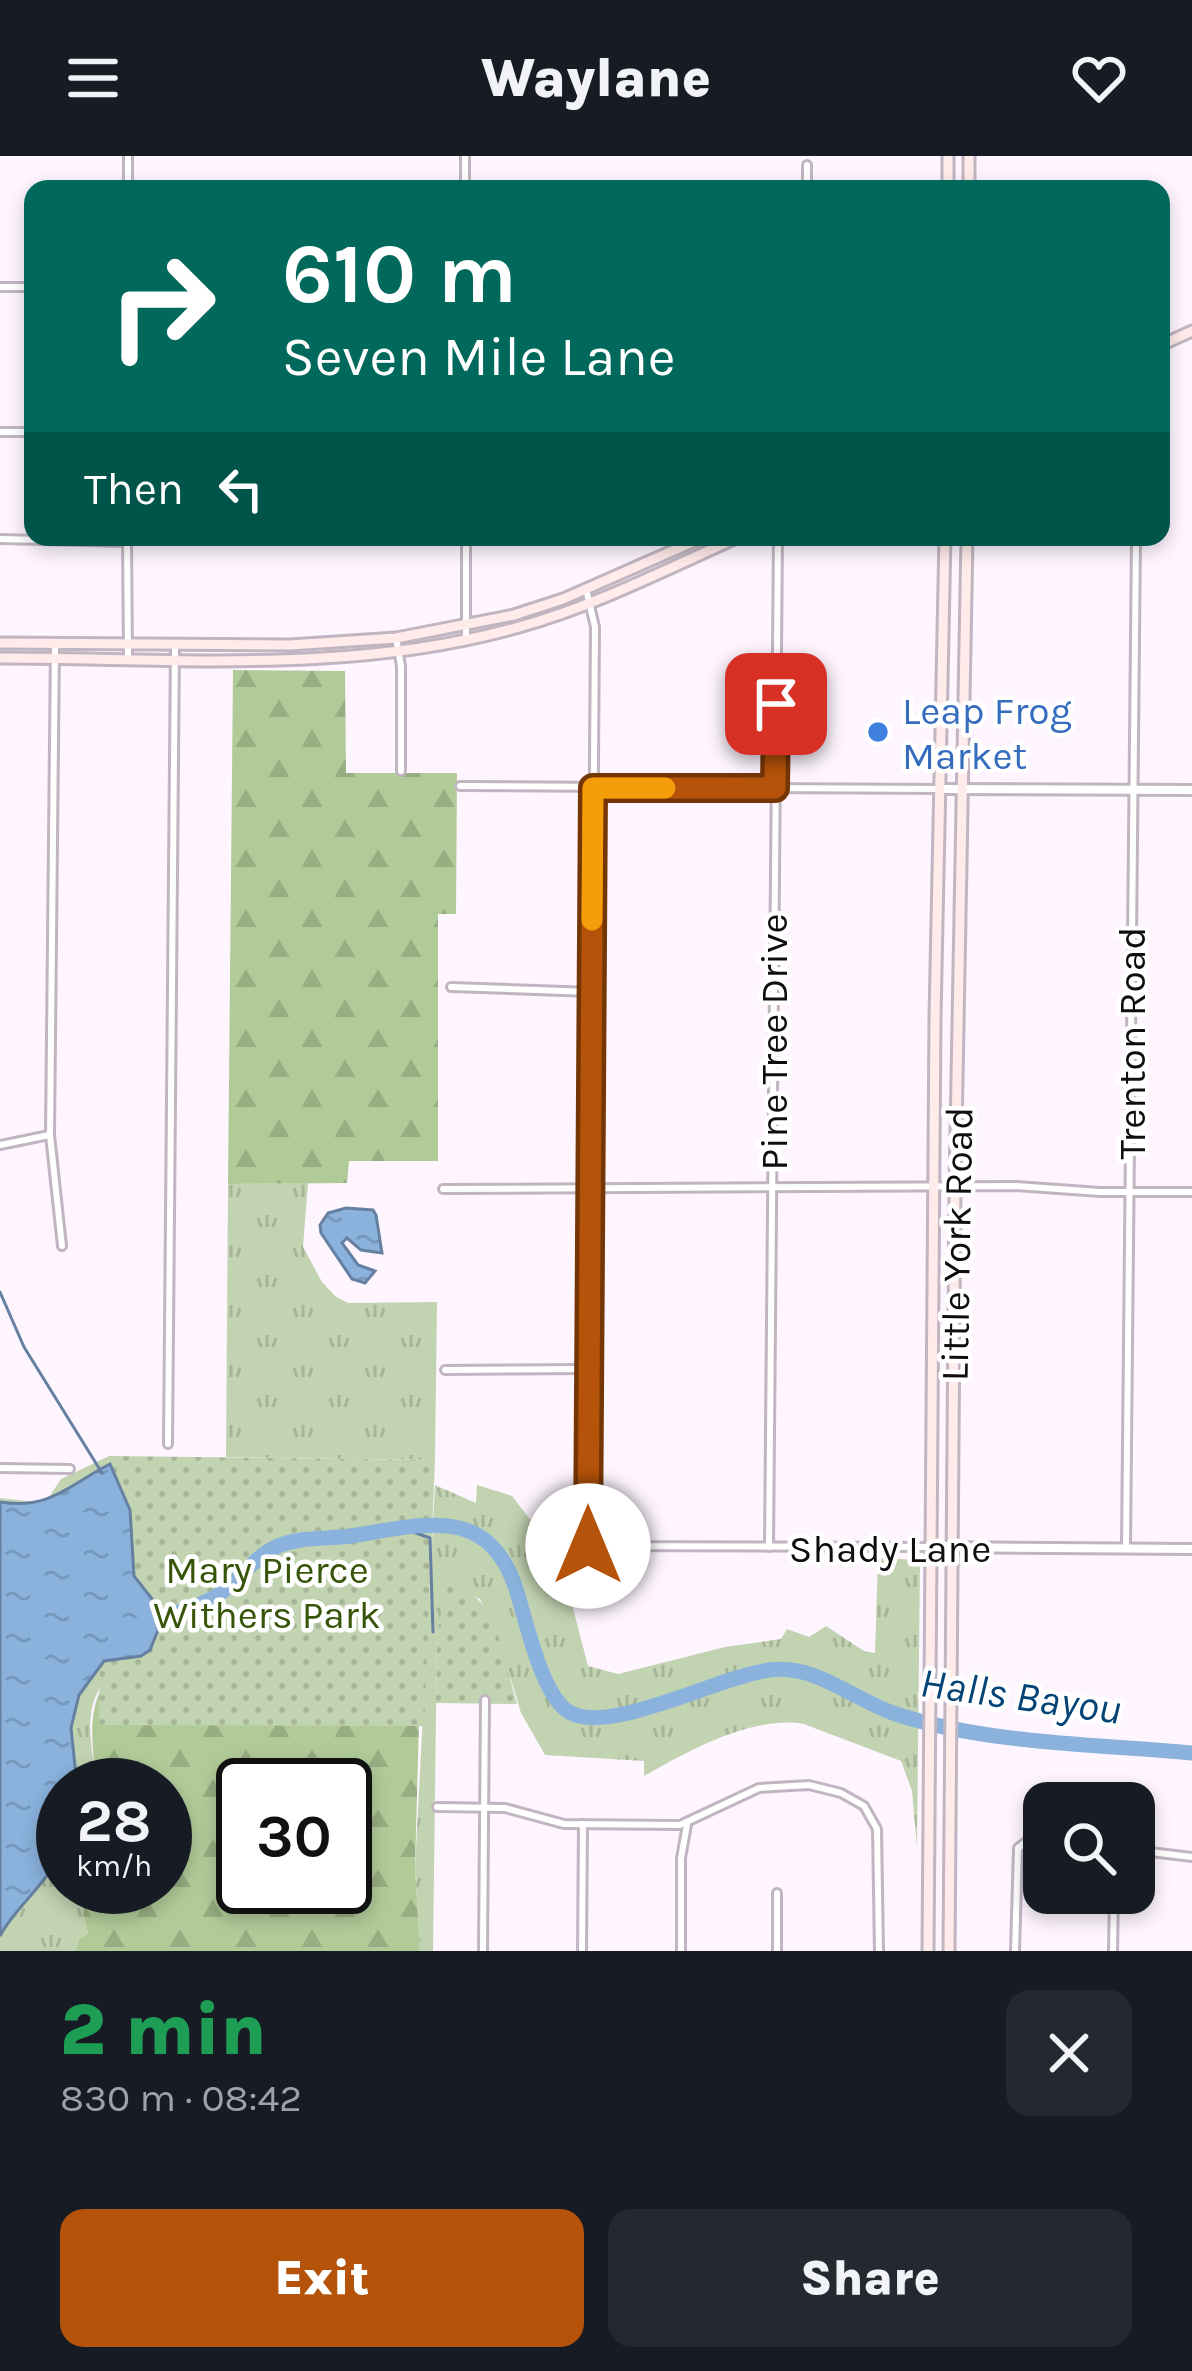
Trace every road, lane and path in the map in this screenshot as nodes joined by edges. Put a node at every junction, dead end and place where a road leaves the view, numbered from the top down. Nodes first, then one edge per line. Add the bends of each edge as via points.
1 (807, 165) dead end
2 (807, 180) edge
3 (128, 546) edge
4 (466, 546) edge
5 (684, 546) edge
6 (718, 546) edge
7 (778, 546) edge
8 (945, 546) edge
9 (967, 546) edge
10 (1136, 546) edge
11 (586, 589) junction
12 (590, 602) junction
13 (466, 626) junction
14 (425, 633) junction
15 (396, 638) junction
16 (466, 640) junction
17 (0, 643) edge
18 (56, 644) junction
19 (128, 644) junction
20 (176, 644) junction
21 (290, 645) junction
22 (428, 647) junction
23 (399, 653) junction
24 (0, 658) edge
25 (56, 658) junction
26 (128, 658) junction
27 (176, 658) junction
28 (289, 659) junction
29 (401, 770) dead end
30 (460, 786) dead end
31 (593, 788) junction
32 (775, 788) junction
33 (943, 789) junction
34 (964, 789) junction
35 (1131, 789) junction
36 (1192, 790) edge
37 (451, 987) dead end
38 (591, 992) junction
39 (50, 1135) junction
40 (0, 1145) edge
41 (934, 1187) junction
42 (955, 1187) junction
43 (590, 1188) junction
44 (442, 1189) dead end
45 (772, 1190) junction
46 (1130, 1192) junction
47 (1192, 1192) edge
48 (62, 1246) dead end
49 (588, 1369) junction
50 (445, 1370) dead end
51 (168, 1444) dead end
52 (0, 1468) edge
53 (70, 1469) dead end
54 (931, 1547) junction
55 (953, 1547) junction
56 (769, 1548) junction
57 (1126, 1548) junction
58 (1192, 1549) edge
59 (485, 1700) dead end
60 (437, 1807) dead end
61 (484, 1807) junction
62 (583, 1824) junction
63 (687, 1825) junction
64 (1023, 1843) edge
65 (1155, 1853) edge
66 (1192, 1857) edge
67 (777, 1893) dead end
68 (1114, 1914) edge
69 (928, 1945) edge
70 (949, 1945) edge
71 (483, 1951) edge
72 (581, 1951) edge
73 (681, 1951) edge
74 (777, 1951) edge
75 (879, 1951) edge
76 (1015, 1951) edge
77 (1113, 1951) edge

1 - 2 street
3 - 19 street
4 - 13 street
5 - 11 main road
6 - 12 main road
7 - 32 street, Pine Tree Drive
8 - 33 main road, Little York Road
9 - 34 main road, Little York Road
10 - 35 street, Trenton Road
11 - 12 street
11 - 13 main road
12 - 16 main road
12 - 31 street
13 - 14 main road
13 - 16 street
14 - 15 main road
14 - 22 main road
15 - 21 main road
15 - 23 street
16 - 22 main road
17 - 18 main road
18 - 19 main road
18 - 25 street
19 - 20 main road
19 - 26 street
20 - 21 main road
20 - 27 street
21 - 28 main road
22 - 23 main road
23 - 28 main road
23 - 29 street
24 - 25 main road
25 - 26 main road
25 - 39 street
26 - 27 main road
27 - 28 main road
27 - 51 street
30 - 31 street
31 - 32 street
31 - 38 street
32 - 33 street
32 - 45 street, Pine Tree Drive
33 - 34 street
33 - 41 main road, Little York Road
34 - 35 street
34 - 42 main road, Little York Road
35 - 36 street
35 - 46 street, Trenton Road
37 - 38 street
38 - 43 street
39 - 40 street
39 - 48 street
41 - 42 street
41 - 45 street
41 - 54 main road, Little York Road
42 - 46 street
42 - 55 main road, Little York Road
43 - 44 street
43 - 45 street
43 - 49 street
45 - 56 street, Pine Tree Drive
46 - 47 street
46 - 57 street, Trenton Road
49 - 50 street
49 - 56 street, Shady Lane via 588,1546
52 - 53 street
54 - 55 street, Shady Lane
54 - 56 street, Shady Lane
54 - 69 main road, Little York Road
55 - 57 street, Shady Lane
55 - 70 main road, Little York Road
57 - 58 street, Shady Lane
59 - 61 street
60 - 61 street
61 - 62 street
61 - 71 street
62 - 63 street
62 - 72 street
63 - 73 street
63 - 75 street via 741,1794 793,1784 856,1800 880,1841
64 - 76 street
65 - 66 street
67 - 74 street
68 - 77 street
69 - 70 main road

